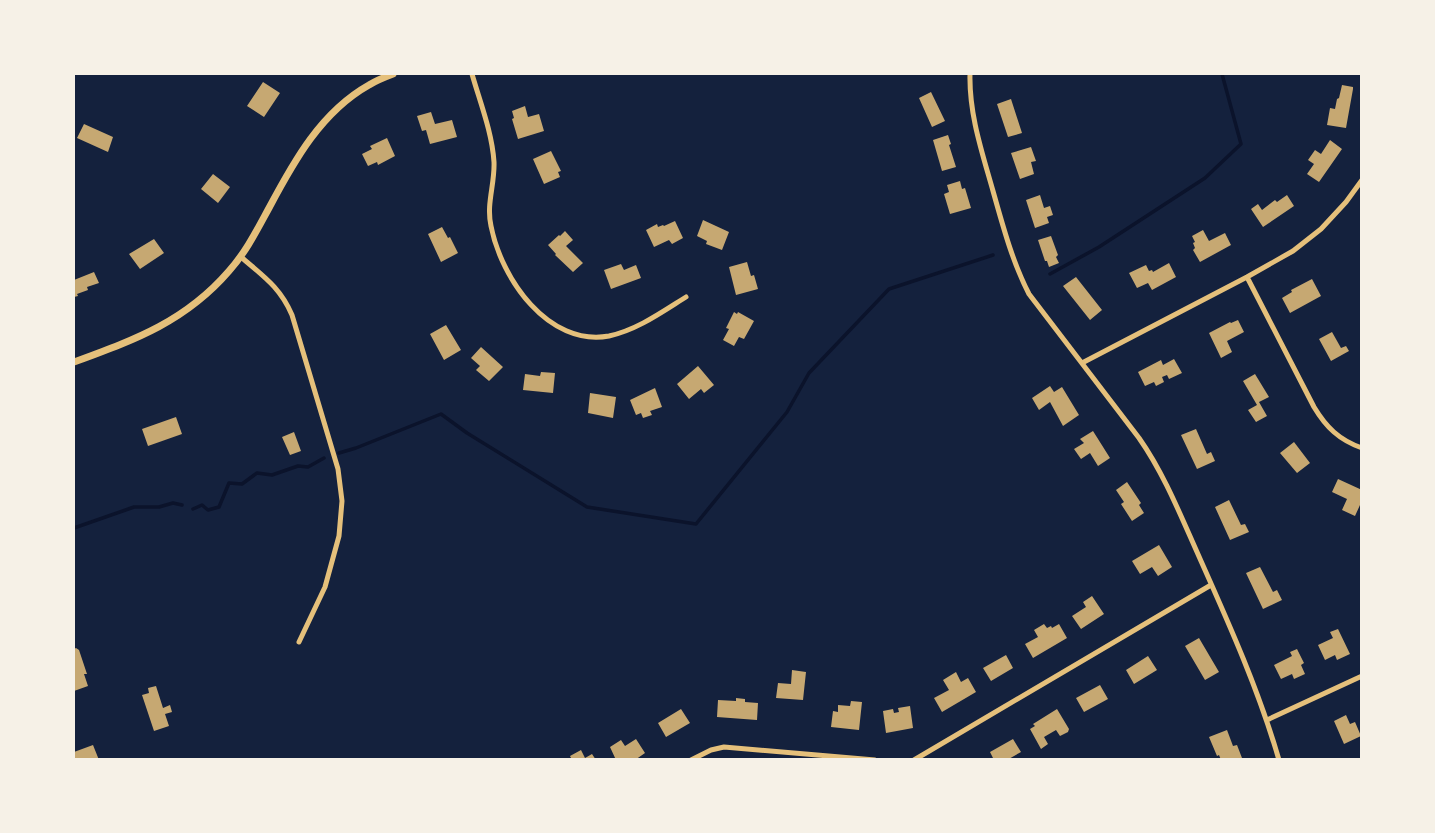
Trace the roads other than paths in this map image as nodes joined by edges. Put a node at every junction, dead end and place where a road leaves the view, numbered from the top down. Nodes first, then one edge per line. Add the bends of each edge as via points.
1 (393, 74) edge
2 (472, 74) edge
3 (970, 74) edge
4 (1362, 180) edge
5 (241, 257) junction
6 (1247, 277) junction
7 (686, 297) dead end
8 (74, 362) edge
9 (1082, 363) junction
10 (1362, 448) edge
11 (1212, 585) junction
12 (299, 642) dead end
13 (1362, 676) edge
14 (1267, 720) junction
15 (691, 760) edge
16 (875, 760) edge
17 (914, 760) edge
18 (1279, 760) edge

1 - 5 main road via 352,96 310,138
2 - 7 street via 494,160 491,230 500,259 529,302 560,327 594,337 635,327
3 - 9 street via 973,120 1019,274
4 - 6 street via 1321,229
5 - 8 main road via 206,295 177,317 140,337
5 - 12 street via 285,298 338,470 342,501 339,536 325,587
6 - 9 street
6 - 10 street via 1323,422 1348,443
9 - 11 street via 1155,462
11 - 14 street
11 - 17 street
13 - 14 street
14 - 18 street
15 - 16 street via 724,747

